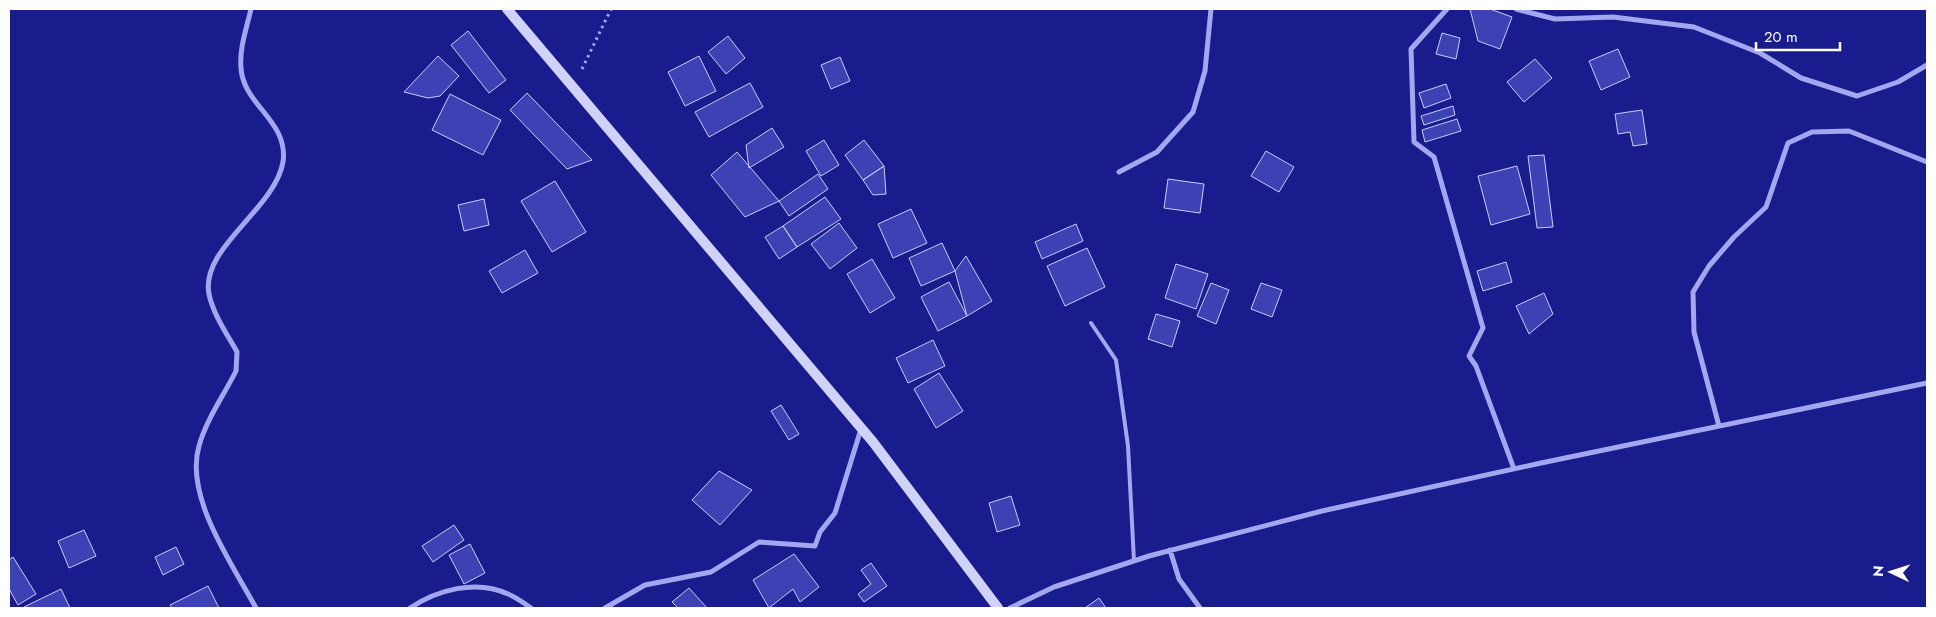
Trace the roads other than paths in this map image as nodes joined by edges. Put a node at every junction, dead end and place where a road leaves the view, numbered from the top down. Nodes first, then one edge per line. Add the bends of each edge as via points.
1 (251, 9) edge
2 (507, 9) edge
3 (1211, 9) edge
4 (1447, 9) edge
5 (1516, 9) edge
6 (1927, 65) edge
7 (1927, 162) edge
8 (1119, 172) dead end
9 (1092, 322) dead end
10 (1927, 383) edge
11 (1719, 426) junction
12 (861, 429) junction
13 (1514, 469) junction
14 (1170, 550) junction
15 (1134, 560) junction
16 (256, 608) edge
17 (410, 608) edge
18 (531, 608) edge
19 (605, 608) edge
20 (998, 608) edge
21 (1010, 608) edge
22 (1200, 608) edge

1 - 16 street via 240,69 245,85 275,125 284,144 283,164 274,187 226,246 210,272 209,296 238,362 202,438 196,468 206,514
2 - 12 main road
3 - 8 street via 1204,71 1193,112 1157,152
4 - 13 street via 1411,49 1414,142 1434,156 1483,328 1469,356 1476,366
5 - 6 street via 1555,19 1613,17 1694,27 1760,53 1801,78 1857,96 1898,82
7 - 11 street via 1849,130 1812,132 1788,143 1766,207 1709,266 1693,292 1694,332
9 - 15 lane via 1116,360 1128,446
10 - 11 street
11 - 13 street
12 - 19 street via 835,512 820,532 815,546 759,542 711,572 644,585
12 - 20 main road
13 - 14 street
14 - 15 street
14 - 22 street via 1179,580
15 - 21 street via 1054,586
17 - 18 street via 440,592 466,588 489,588 507,593

